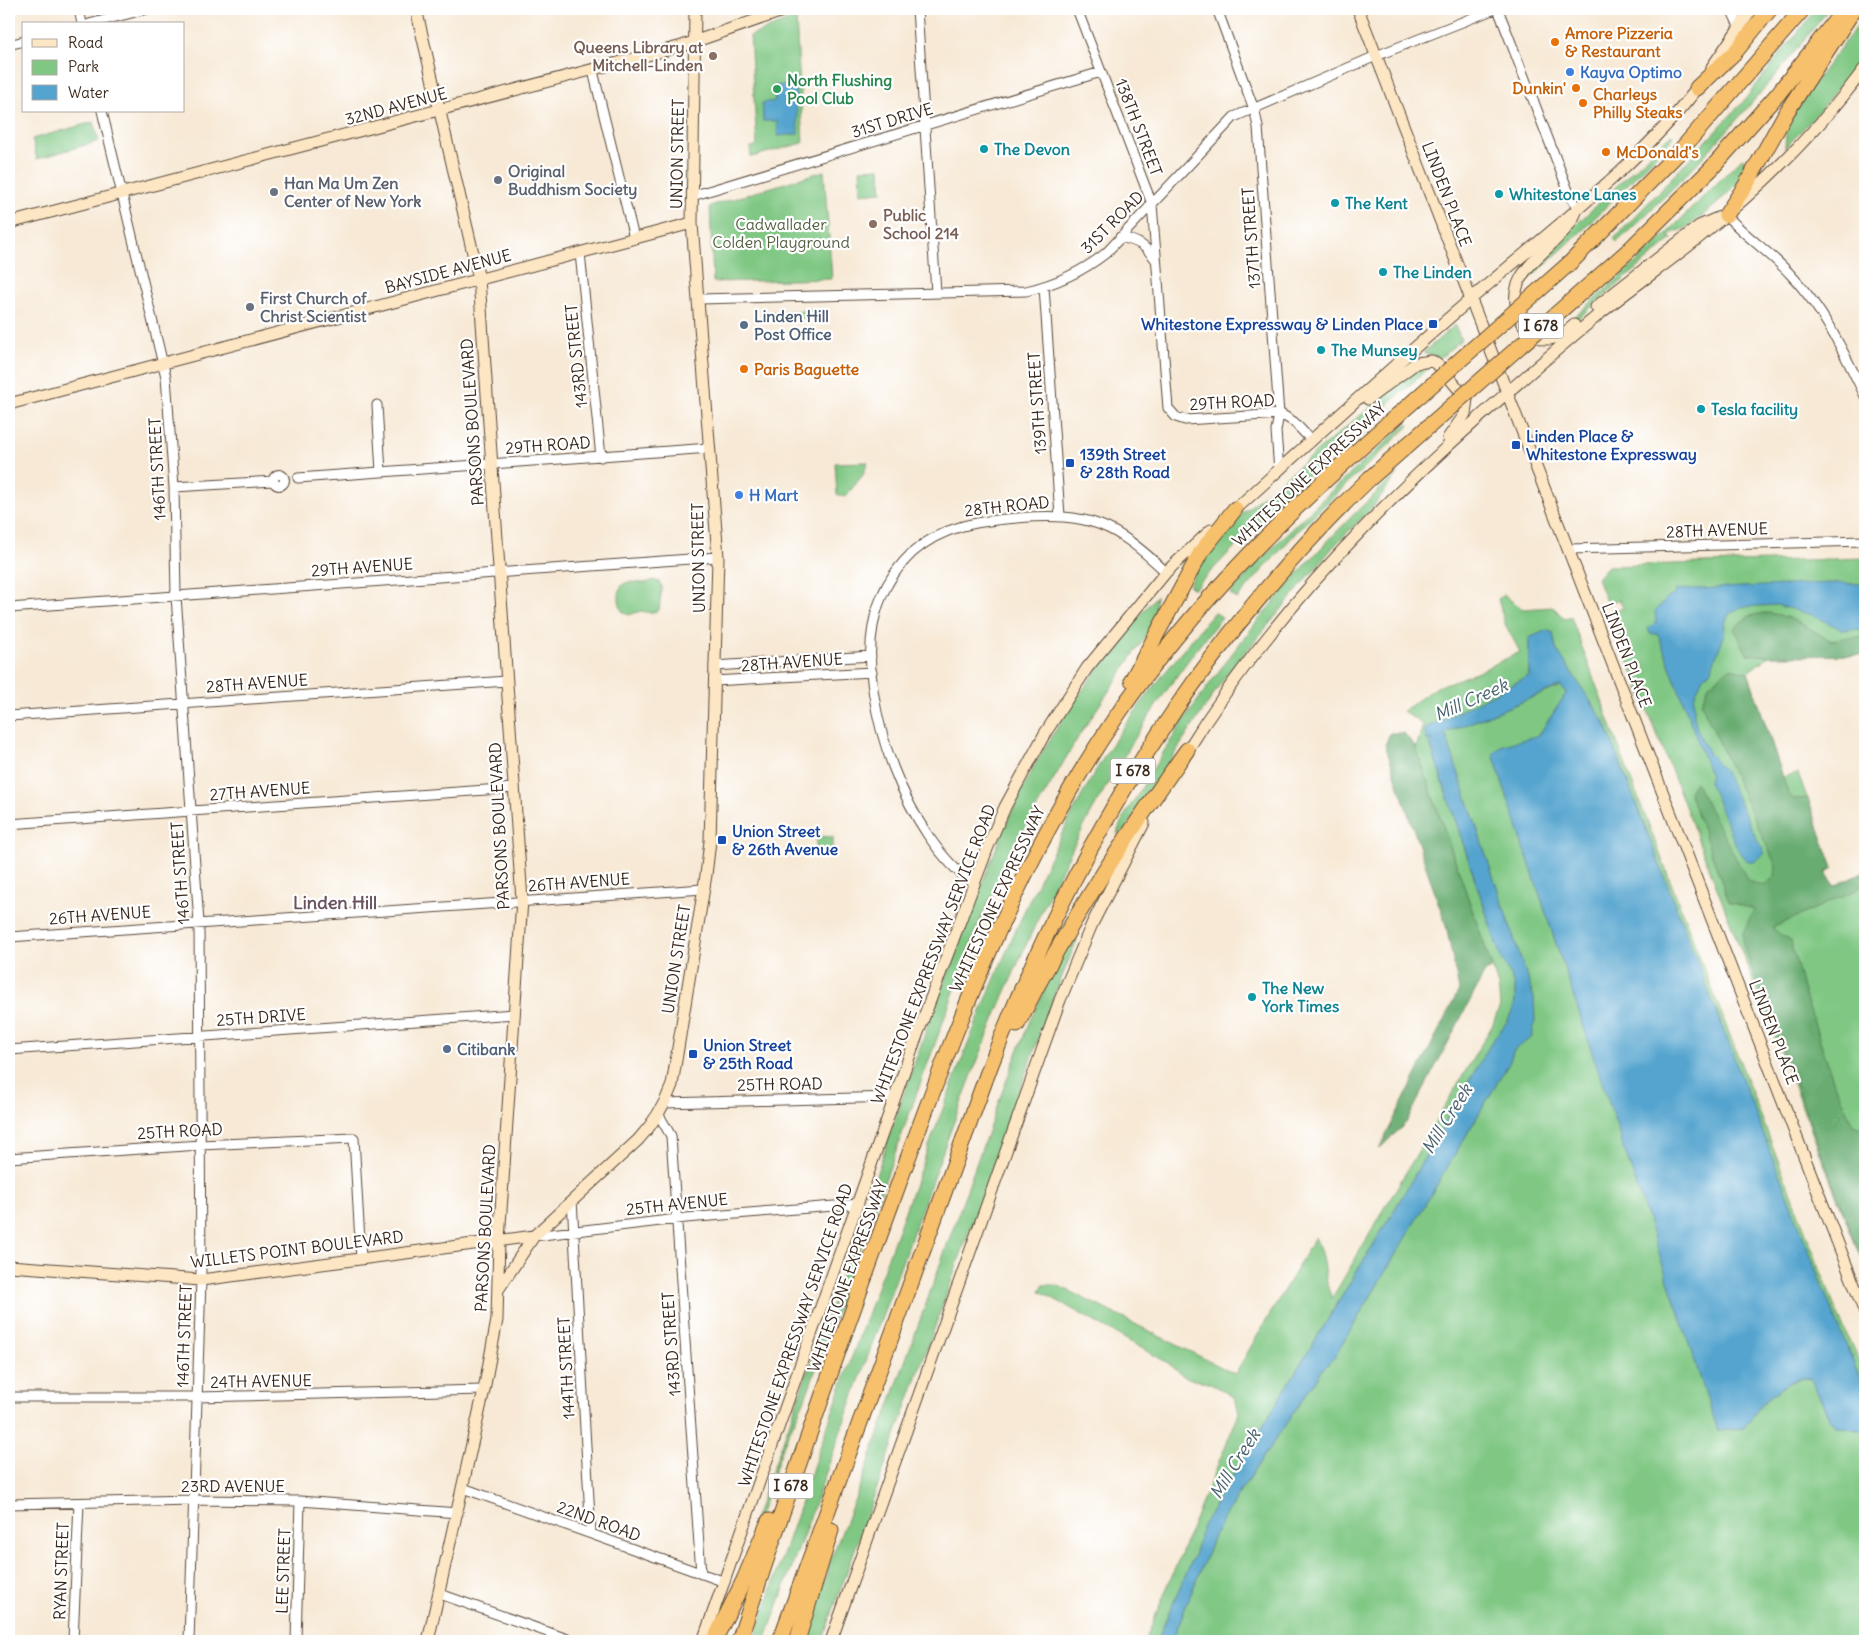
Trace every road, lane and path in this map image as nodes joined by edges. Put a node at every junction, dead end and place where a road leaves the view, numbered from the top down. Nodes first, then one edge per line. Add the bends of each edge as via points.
1 (79, 9) edge
2 (147, 9) edge
3 (416, 9) edge
4 (695, 9) edge
5 (788, 9) edge
6 (917, 9) edge
7 (1077, 9) edge
8 (1217, 9) edge
9 (1358, 9) edge
10 (1495, 9) edge
11 (1498, 9) edge
12 (1731, 9) edge
13 (1752, 9) edge
14 (1770, 9) edge
15 (1793, 9) edge
16 (1803, 9) edge
17 (1845, 9) edge
18 (1854, 9) edge
19 (82, 22) edge
20 (97, 22) edge
21 (1740, 28) junction
22 (22, 42) edge
23 (694, 43) junction
24 (9, 45) edge
25 (1376, 56) junction
26 (1865, 68) edge
27 (593, 71) junction
28 (1101, 72) junction
29 (1697, 88) junction
30 (1736, 89) junction
31 (1253, 108) junction
32 (440, 111) junction
33 (102, 112) edge
34 (925, 126) junction
35 (121, 194) junction
36 (692, 196) junction
37 (1152, 204) junction
38 (1578, 207) junction
39 (1726, 215) junction
40 (9, 223) edge
41 (692, 223) junction
42 (1120, 237) junction
43 (634, 238) junction
44 (580, 253) junction
45 (1156, 260) junction
46 (478, 279) junction
47 (1044, 287) junction
48 (936, 292) junction
49 (698, 299) junction
50 (1470, 299) junction
51 (163, 364) junction
52 (1508, 392) junction
53 (1865, 396) edge
54 (9, 404) edge
55 (377, 405) dead end
56 (1345, 413) junction
57 (1279, 414) junction
58 (1174, 416) joint
59 (1312, 441) junction
60 (710, 448) junction
61 (601, 457) junction
62 (1432, 459) junction
63 (491, 464) junction
64 (1279, 471) junction
65 (381, 472) junction
66 (298, 478) dead end
67 (274, 480) dead end
68 (174, 487) junction
69 (1236, 509) junction
70 (1060, 516) junction
71 (1865, 541) edge
72 (1569, 549) junction
73 (718, 557) junction
74 (499, 572) junction
75 (1166, 572) junction
76 (176, 596) junction
77 (9, 608) edge
78 (871, 656) junction
79 (714, 666) junction
80 (872, 672) junction
81 (507, 681) junction
82 (714, 682) junction
83 (183, 703) junction
84 (9, 716) edge
85 (1187, 750) junction
86 (1085, 764) junction
87 (514, 788) junction
88 (191, 811) junction
89 (9, 824) edge
90 (974, 884) junction
91 (703, 889) junction
92 (522, 900) junction
93 (199, 923) junction
94 (9, 937) edge
95 (515, 1014) junction
96 (199, 1036) junction
97 (9, 1050) edge
98 (895, 1097) junction
99 (665, 1104) junction
100 (974, 1111) junction
101 (659, 1115) junction
102 (200, 1144) junction
103 (9, 1158) edge
104 (572, 1200) junction
105 (859, 1204) junction
106 (677, 1219) junction
107 (573, 1231) junction
108 (534, 1236) junction
109 (499, 1240) junction
110 (361, 1259) junction
111 (9, 1266) edge
112 (201, 1280) junction
113 (498, 1290) junction
114 (1865, 1313) edge
115 (845, 1332) junction
116 (888, 1346) junction
117 (484, 1390) junction
118 (9, 1397) edge
119 (197, 1397) junction
120 (463, 1488) junction
121 (194, 1500) junction
122 (300, 1501) junction
123 (79, 1503) junction
124 (9, 1504) edge
125 (458, 1513) junction
126 (591, 1534) junction
127 (701, 1574) junction
128 (725, 1582) junction
129 (440, 1594) junction
130 (552, 1638) edge
131 (73, 1641) edge
132 (189, 1641) edge
133 (296, 1641) edge
134 (428, 1641) edge
135 (573, 1641) edge
136 (703, 1641) edge
137 (714, 1641) edge
138 (738, 1641) edge
139 (780, 1641) edge
140 (797, 1641) edge
141 (831, 1641) edge

1 - 19 street
2 - 20 street
3 - 32 street, PARSONS BOULEVARD
4 - 23 street, UNION STREET
5 - 23 street, 32ND AVENUE
6 - 34 street
7 - 28 street, 138TH STREET
8 - 31 street, 137TH STREET
9 - 25 street, LINDEN PLACE
10 - 25 street, 31ST ROAD
11 - 38 street
12 - 21 street
13 - 21 street, WHITESTONE EXPRESSWAY SERVICE ROAD
14 - 29 highway via 1736,50
15 - 30 highway, I 678
16 - 30 highway, WHITESTONE EXPRESSWAY
17 - 100 highway, I 678, bridge via 1783,88 1710,170 1634,245 1369,479 1300,549 1242,617 1191,683 1136,767 1087,853 1016,1003
18 - 39 highway via 1783,118
21 - 29 street, WHITESTONE EXPRESSWAY SERVICE ROAD
22 - 24 street
23 - 27 street, 32ND AVENUE
23 - 36 street, UNION STREET
25 - 31 street, 31ST ROAD
25 - 50 street, LINDEN PLACE
26 - 39 street via 1816,126
27 - 32 street, 32ND AVENUE
27 - 43 street
28 - 34 street, 31ST DRIVE
28 - 37 street, 138TH STREET
29 - 38 street, WHITESTONE EXPRESSWAY SERVICE ROAD via 1640,151
30 - 86 highway, WHITESTONE EXPRESSWAY / I 678, bridge via 1651,182 1572,261 1297,504 1220,584 1142,680
31 - 37 street, 31ST ROAD via 1234,117
31 - 57 street, 137TH STREET via 1258,128
32 - 35 street, 32ND AVENUE
32 - 46 street, PARSONS BOULEVARD
33 - 35 street, 146TH STREET
34 - 36 street, 31ST DRIVE
34 - 48 street
35 - 40 street, 32ND AVENUE
35 - 51 street, 146TH STREET
36 - 41 street, UNION STREET
37 - 42 street, 31ST ROAD
37 - 45 street, 138TH STREET
38 - 39 street via 1568,228 1526,268 1519,282 1519,314 1528,330 1539,338 1552,339 1562,335 1659,255 1699,226
38 - 50 street, WHITESTONE EXPRESSWAY SERVICE ROAD
39 - 52 street via 1600,313
39 - 53 street via 1789,273 1816,305 1837,338
41 - 43 street, BAYSIDE AVENUE
41 - 49 street, UNION STREET
42 - 45 street via 1139,241
42 - 47 street, 31ST ROAD via 1090,266
43 - 44 street, BAYSIDE AVENUE
44 - 46 street, BAYSIDE AVENUE
44 - 61 street, 143RD STREET
45 - 58 street, 138TH STREET via 1166,400
46 - 51 street, BAYSIDE AVENUE
46 - 63 street, PARSONS BOULEVARD
47 - 48 street, 31ST ROAD via 1026,291
47 - 70 street, 139TH STREET
48 - 49 street, 31ST ROAD
49 - 60 street, UNION STREET
50 - 52 street, LINDEN PLACE
50 - 56 street, WHITESTONE EXPRESSWAY SERVICE ROAD
51 - 54 street, BAYSIDE AVENUE
51 - 68 street, 146TH STREET
52 - 62 street
52 - 72 street, LINDEN PLACE
55 - 65 street
56 - 59 street, WHITESTONE EXPRESSWAY SERVICE ROAD
56 - 62 street via 1384,389 1416,363 1434,362 1464,393 1468,403 1463,418
57 - 58 street, 29TH ROAD via 1188,420
57 - 59 street, 29TH ROAD via 1292,420
57 - 64 street, 137TH STREET via 1276,431
59 - 64 street, WHITESTONE EXPRESSWAY SERVICE ROAD
60 - 61 street, 29TH ROAD
60 - 73 street, UNION STREET
61 - 63 street, 29TH ROAD
62 - 85 street via 1360,529 1300,597 1238,675
63 - 65 street, 29TH ROAD
63 - 74 street, PARSONS BOULEVARD
64 - 69 street, WHITESTONE EXPRESSWAY SERVICE ROAD
65 - 66 street, 29TH ROAD
67 - 68 street
68 - 76 street, 146TH STREET
69 - 75 street, WHITESTONE EXPRESSWAY SERVICE ROAD
69 - 86 highway via 1198,557
70 - 75 street, 28TH ROAD via 1092,521 1114,530
70 - 78 street, 28TH ROAD via 972,523 950,529 922,545 899,567 885,589 874,620
71 - 72 street, 28TH AVENUE
72 - 114 street, LINDEN PLACE
73 - 74 street, 29TH AVENUE
73 - 79 street, UNION STREET
74 - 76 street, 29TH AVENUE
74 - 81 street, PARSONS BOULEVARD
75 - 90 street, WHITESTONE EXPRESSWAY SERVICE ROAD via 1094,659 1056,715 1005,807
76 - 77 street, 29TH AVENUE
76 - 83 street, 146TH STREET
78 - 79 street, 28TH AVENUE
78 - 80 street, 28TH ROAD
79 - 82 street, UNION STREET
80 - 82 street, 28TH AVENUE
80 - 90 street, 28TH ROAD via 880,728 901,786 935,844
81 - 83 street, 28TH AVENUE
81 - 87 street, PARSONS BOULEVARD
82 - 91 street, UNION STREET via 710,840
83 - 84 street, 28TH AVENUE
83 - 88 street, 146TH STREET
85 - 100 highway via 1122,843 1057,947
85 - 141 street via 1110,888 1063,993
86 - 115 highway, WHITESTONE EXPRESSWAY / I 678 via 1025,875 967,1004
87 - 88 street, 27TH AVENUE
87 - 92 street, PARSONS BOULEVARD
88 - 89 street, 27TH AVENUE
88 - 93 street, 146TH STREET
90 - 98 street, WHITESTONE EXPRESSWAY SERVICE ROAD
91 - 92 street, 26TH AVENUE
91 - 99 street, UNION STREET via 672,1085
92 - 93 street, 26TH AVENUE
92 - 95 street, PARSONS BOULEVARD
93 - 94 street, 26TH AVENUE
93 - 96 street, 146TH STREET
95 - 96 street, 25TH DRIVE
95 - 109 street, PARSONS BOULEVARD
96 - 97 street, 25TH DRIVE
96 - 102 street, 146TH STREET
98 - 99 street, 25TH ROAD
98 - 105 street, WHITESTONE EXPRESSWAY SERVICE ROAD
99 - 101 street
100 - 116 highway, I 678
101 - 104 street via 638,1140
101 - 106 street, 143RD STREET via 671,1136
102 - 103 street, 25TH ROAD
102 - 110 street, 25TH ROAD via 354,1138
102 - 112 street, 146TH STREET
104 - 107 street, 144TH STREET
104 - 108 street
105 - 106 street, 25TH AVENUE
105 - 128 street, WHITESTONE EXPRESSWAY SERVICE ROAD
106 - 107 street, 25TH AVENUE
106 - 127 street, 143RD STREET
107 - 108 street, 25TH AVENUE
107 - 126 street, 144TH STREET
108 - 109 street, 25TH AVENUE
108 - 113 street
109 - 110 street, WILLETS POINT BOULEVARD
109 - 113 street, PARSONS BOULEVARD
110 - 112 street, WILLETS POINT BOULEVARD
111 - 112 street, WILLETS POINT BOULEVARD
112 - 119 street, 146TH STREET
113 - 117 street, PARSONS BOULEVARD via 497,1320
115 - 137 highway via 753,1561
115 - 138 highway, WHITESTONE EXPRESSWAY / I 678
116 - 139 highway, I 678
116 - 140 highway
117 - 119 street, 24TH AVENUE
117 - 120 street, PARSONS BOULEVARD
118 - 119 street, 24TH AVENUE
119 - 121 street, 146TH STREET
120 - 125 street, PARSONS BOULEVARD
120 - 126 street, 22ND ROAD
121 - 122 street, 23RD AVENUE
121 - 123 street, 23RD AVENUE
121 - 132 street, 146TH STREET
122 - 125 street, 23RD AVENUE
122 - 133 street, LEE STREET
123 - 124 street, 23RD AVENUE
123 - 131 street, RYAN STREET
125 - 129 street, PARSONS BOULEVARD
126 - 127 street, 22ND ROAD
127 - 128 street, 22ND ROAD
128 - 136 street, WHITESTONE EXPRESSWAY SERVICE ROAD
129 - 130 street
129 - 134 street, PARSONS BOULEVARD
130 - 135 street

